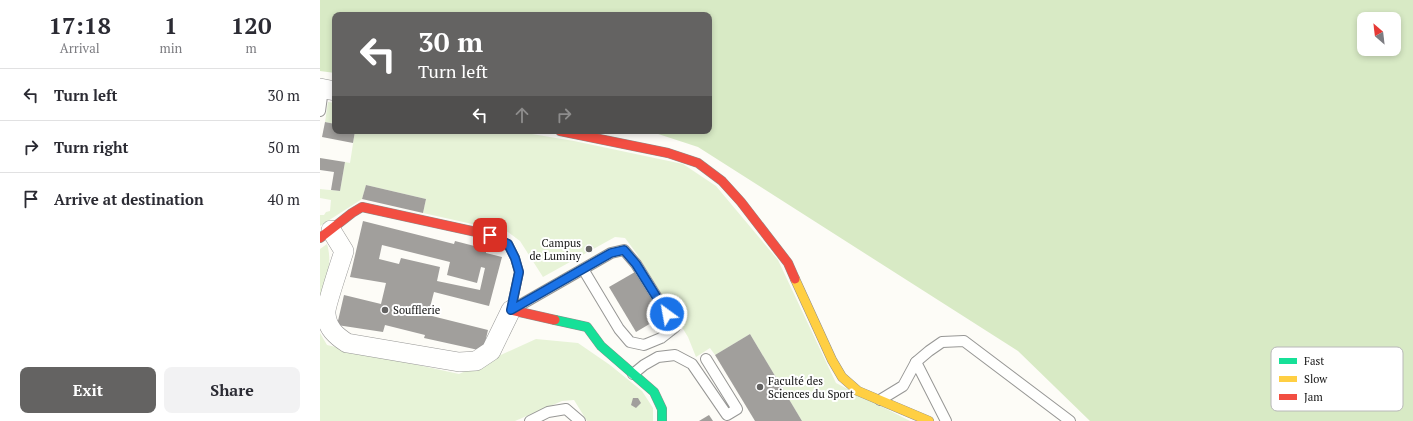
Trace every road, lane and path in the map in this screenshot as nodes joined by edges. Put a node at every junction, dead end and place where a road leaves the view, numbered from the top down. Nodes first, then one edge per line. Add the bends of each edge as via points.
1 (326, 89) edge
2 (320, 111) edge
3 (575, 134) edge
4 (325, 234) edge
5 (582, 268) dead end
6 (511, 310) junction
7 (706, 359) dead end
8 (916, 362) junction
9 (633, 374) junction
10 (880, 400) junction
11 (530, 421) edge
12 (580, 421) edge
13 (662, 421) edge
14 (929, 421) edge
15 (946, 421) edge
16 (1070, 421) edge

1 - 2 lane
3 - 10 street via 668,153 698,163 722,181 788,263 842,377 858,390
4 - 6 street via 362,207 490,235 508,244 519,272
4 - 6 street via 344,251 325,312 335,335 347,343 459,362 476,361 491,351
5 - 6 lane via 587,275 619,329 630,342 644,345 661,338 675,327 636,264 624,250 611,253 584,268 578,272 564,279
6 - 9 street via 587,327 601,346
7 - 9 lane via 737,409 727,415 692,364 675,355 658,357
8 - 10 lane via 903,386
8 - 15 lane
8 - 16 lane via 942,342 964,341
9 - 13 street via 654,392 662,409
10 - 14 street
11 - 12 lane via 548,412 566,409

